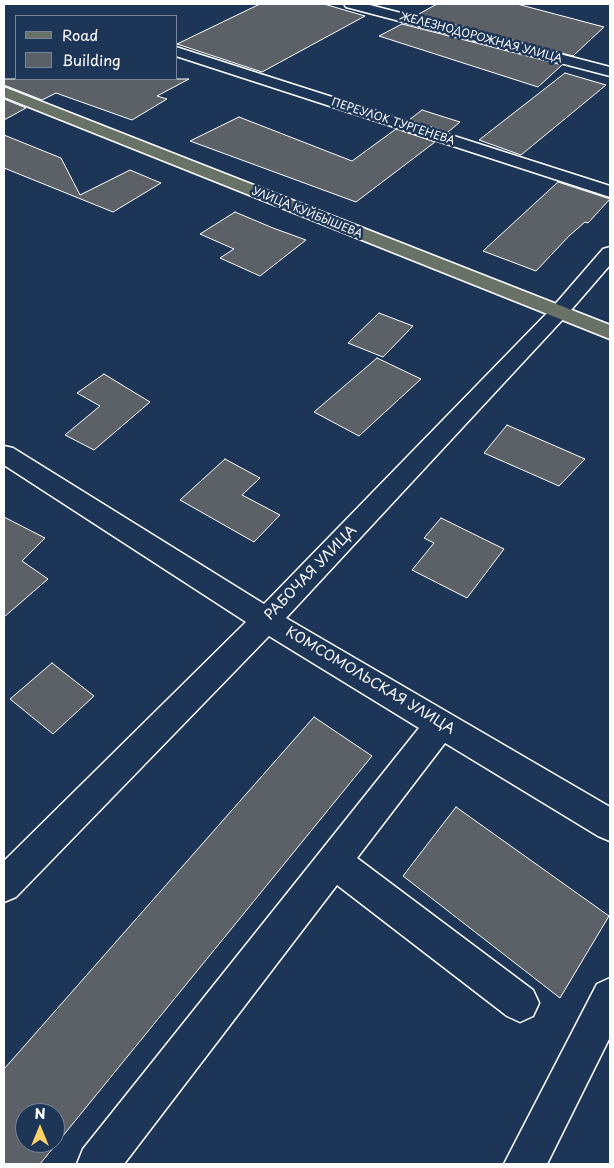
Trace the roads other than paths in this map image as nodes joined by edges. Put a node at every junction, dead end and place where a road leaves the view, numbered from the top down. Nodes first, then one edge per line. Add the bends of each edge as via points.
1 (351, 4) edge
2 (178, 52) edge
3 (610, 72) edge
4 (4, 92) edge
5 (610, 192) edge
6 (610, 253) edge
7 (558, 313) junction
8 (610, 333) edge
9 (4, 454) edge
10 (266, 620) junction
11 (440, 724) junction
12 (610, 826) edge
13 (334, 861) junction
14 (4, 885) edge
15 (610, 997) edge
16 (520, 1003) dead end
17 (98, 1164) edge
18 (525, 1164) edge

1 - 3 street, ЖЕЛЕЗНОДОРОЖНАЯ УЛИЦА
2 - 5 street, ПЕРЕУЛОК ТУРГЕНЕВА
4 - 7 main road, УЛИЦА КУЙБЫШЕВА
6 - 7 street, РАБОЧАЯ УЛИЦА
7 - 8 main road, УЛИЦА КУЙБЫШЕВА
7 - 10 street, РАБОЧАЯ УЛИЦА
9 - 10 street, КОМСОМОЛЬСКАЯ УЛИЦА
10 - 11 street, КОМСОМОЛЬСКАЯ УЛИЦА
10 - 14 street, РАБОЧАЯ УЛИЦА
11 - 12 street, КОМСОМОЛЬСКАЯ УЛИЦА
11 - 13 street
13 - 16 street
13 - 17 street
15 - 18 street

